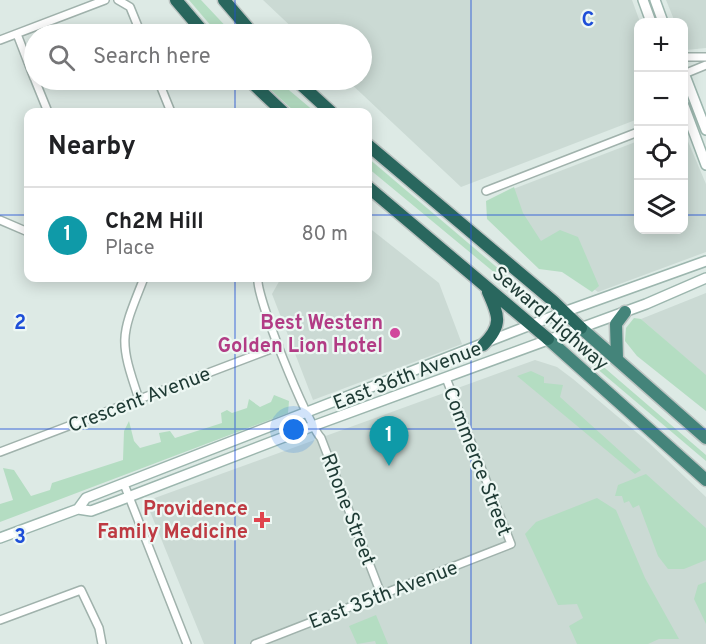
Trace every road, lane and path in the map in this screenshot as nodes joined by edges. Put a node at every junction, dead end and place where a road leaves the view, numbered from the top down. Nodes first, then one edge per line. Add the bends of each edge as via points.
1 (105, 0) edge
2 (118, 0) edge
3 (176, 0) edge
4 (224, 0) edge
5 (643, 0) edge
6 (655, 0) edge
7 (650, 18) edge
8 (662, 18) edge
9 (41, 24) edge
10 (137, 24) edge
11 (196, 24) edge
12 (244, 24) edge
13 (24, 30) edge
14 (17, 33) junction
15 (0, 40) edge
16 (24, 51) edge
17 (688, 57) edge
18 (706, 57) edge
19 (706, 65) edge
20 (687, 72) edge
21 (688, 83) edge
22 (39, 90) edge
23 (162, 90) edge
24 (260, 90) edge
25 (307, 90) edge
26 (46, 108) edge
27 (169, 108) edge
28 (279, 108) edge
29 (327, 108) edge
30 (688, 121) edge
31 (706, 130) edge
32 (634, 134) edge
33 (372, 148) edge
34 (706, 165) edge
35 (372, 190) edge
36 (486, 191) dead end
37 (0, 220) edge
38 (24, 230) edge
39 (706, 261) edge
40 (706, 278) edge
41 (141, 282) edge
42 (258, 282) edge
43 (486, 288) junction
44 (564, 312) junction
45 (625, 312) junction
46 (532, 326) junction
47 (581, 328) junction
48 (548, 339) junction
49 (483, 345) junction
50 (279, 346) junction
51 (617, 359) junction
52 (446, 378) junction
53 (139, 399) junction
54 (308, 414) junction
55 (313, 426) junction
56 (706, 438) edge
57 (0, 452) edge
58 (706, 480) edge
59 (124, 484) junction
60 (129, 497) junction
61 (78, 509) junction
62 (0, 538) edge
63 (511, 544) joint
64 (381, 594) junction
65 (0, 620) edge
66 (102, 644) edge
67 (187, 644) edge
68 (255, 644) edge

1 - 9 street
2 - 10 street via 130,7
3 - 11 highway
4 - 12 highway
5 - 7 main road
6 - 8 main road
13 - 14 street
14 - 15 street
14 - 16 street
17 - 18 street
19 - 20 street
21 - 31 main road
22 - 26 street
23 - 27 street
24 - 28 highway
25 - 29 highway
30 - 34 main road
32 - 36 street
33 - 44 highway, Seward Highway
35 - 43 highway, Seward Highway
37 - 38 street
39 - 44 main road, East 36th Avenue
40 - 45 main road, East 36th Avenue
41 - 53 street via 123,340 125,360
42 - 50 street, Rhone Street
43 - 46 highway, Seward Highway
43 - 49 highway via 498,323 494,335
44 - 46 main road, East 36th Avenue
44 - 47 highway, Seward Highway
45 - 47 main road, East 36th Avenue
45 - 51 highway via 616,324
46 - 48 highway, Seward Highway
46 - 49 main road, East 36th Avenue
47 - 48 main road, East 36th Avenue
47 - 51 highway, Seward Highway
48 - 52 main road, East 36th Avenue
48 - 58 highway, Seward Highway
49 - 54 main road, East 36th Avenue
50 - 53 street, Crescent Avenue
50 - 54 street, Rhone Street
51 - 56 highway, Seward Highway
52 - 55 main road, East 36th Avenue
52 - 63 street, Commerce Street
53 - 57 street, Crescent Avenue
54 - 55 street, Rhone Street
54 - 59 main road, East 36th Avenue
55 - 60 main road, East 36th Avenue
55 - 64 street, Rhone Street
59 - 60 street
59 - 61 main road, East 36th Avenue via 86,498
60 - 61 main road, East 36th Avenue via 91,511
60 - 67 street
61 - 62 main road, East 36th Avenue
63 - 64 street, East 35th Avenue
64 - 68 street, East 35th Avenue
65 - 66 street via 81,590 99,628

